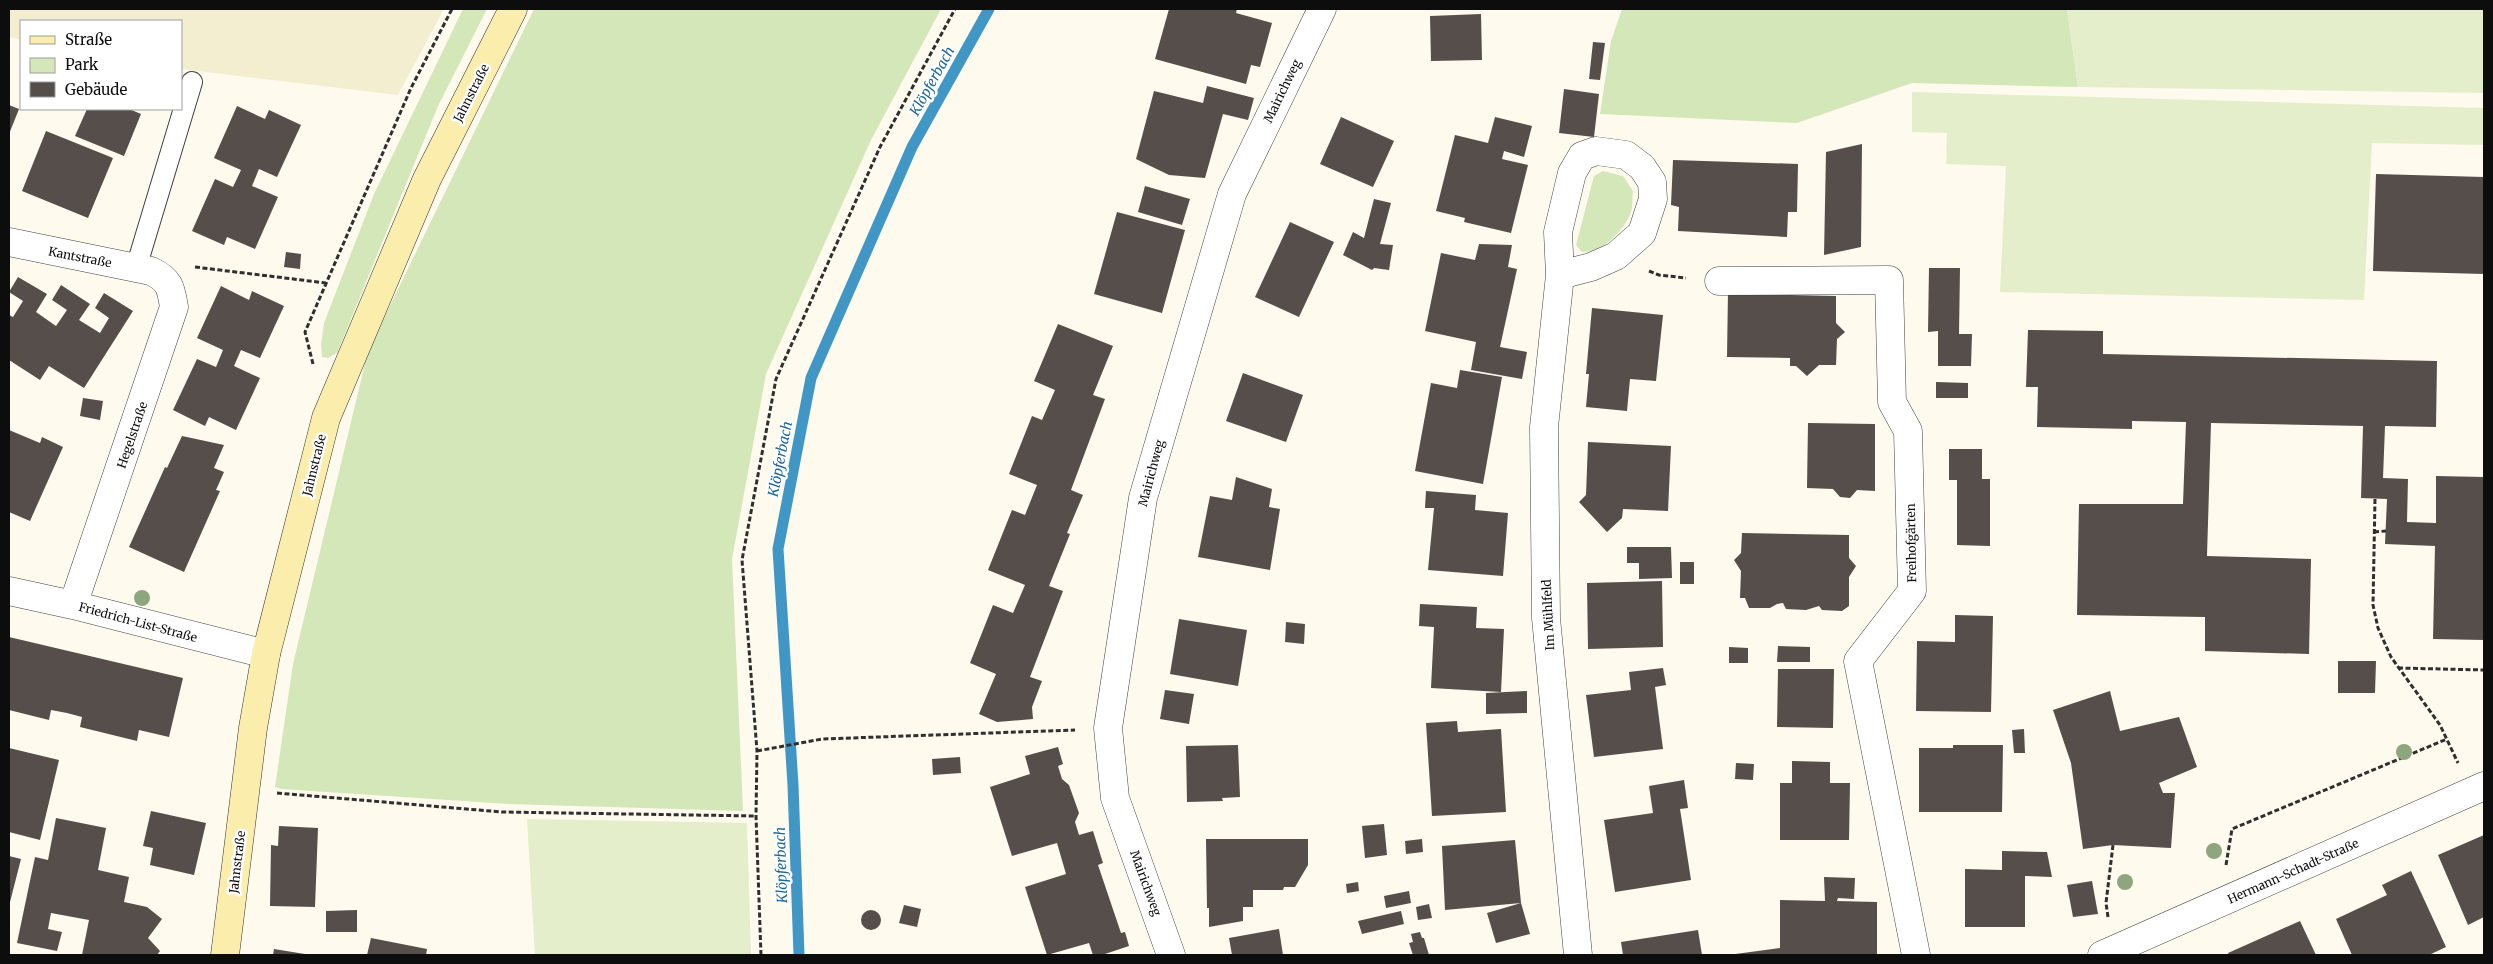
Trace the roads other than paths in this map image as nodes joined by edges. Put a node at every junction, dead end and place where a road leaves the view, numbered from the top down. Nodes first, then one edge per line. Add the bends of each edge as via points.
1 (513, 9) edge
2 (1322, 9) edge
3 (192, 82) dead end
4 (9, 242) edge
5 (150, 272) junction
6 (1560, 275) junction
7 (1719, 280) road end
8 (9, 591) edge
9 (73, 605) junction
10 (266, 654) junction
11 (2478, 789) edge
12 (2108, 953) edge
13 (225, 955) edge
14 (1172, 955) edge
15 (1578, 955) edge
16 (1916, 955) edge

1 - 10 street, Jahnstraße via 427,179 326,418
2 - 14 street, Mairichweg via 1232,194 1142,498 1108,728 1115,798
3 - 5 lane
4 - 5 street, Kantstraße
5 - 9 street, Hegelstraße via 171,289 174,307
6 - 6 street, Im Mühlfeld via 1616,256 1642,233 1653,199 1652,182 1642,167 1626,155 1596,151 1582,156 1572,173 1558,232
6 - 15 street, Im Mühlfeld via 1544,427 1546,618
7 - 16 street, Freihofgärten via 1890,280 1892,402 1908,431 1912,591 1858,661
8 - 9 street, Friedrich-List-Straße
9 - 10 street, Friedrich-List-Straße
10 - 13 street, Jahnstraße via 253,728
11 - 12 street, Hermann-Schadt-Straße

